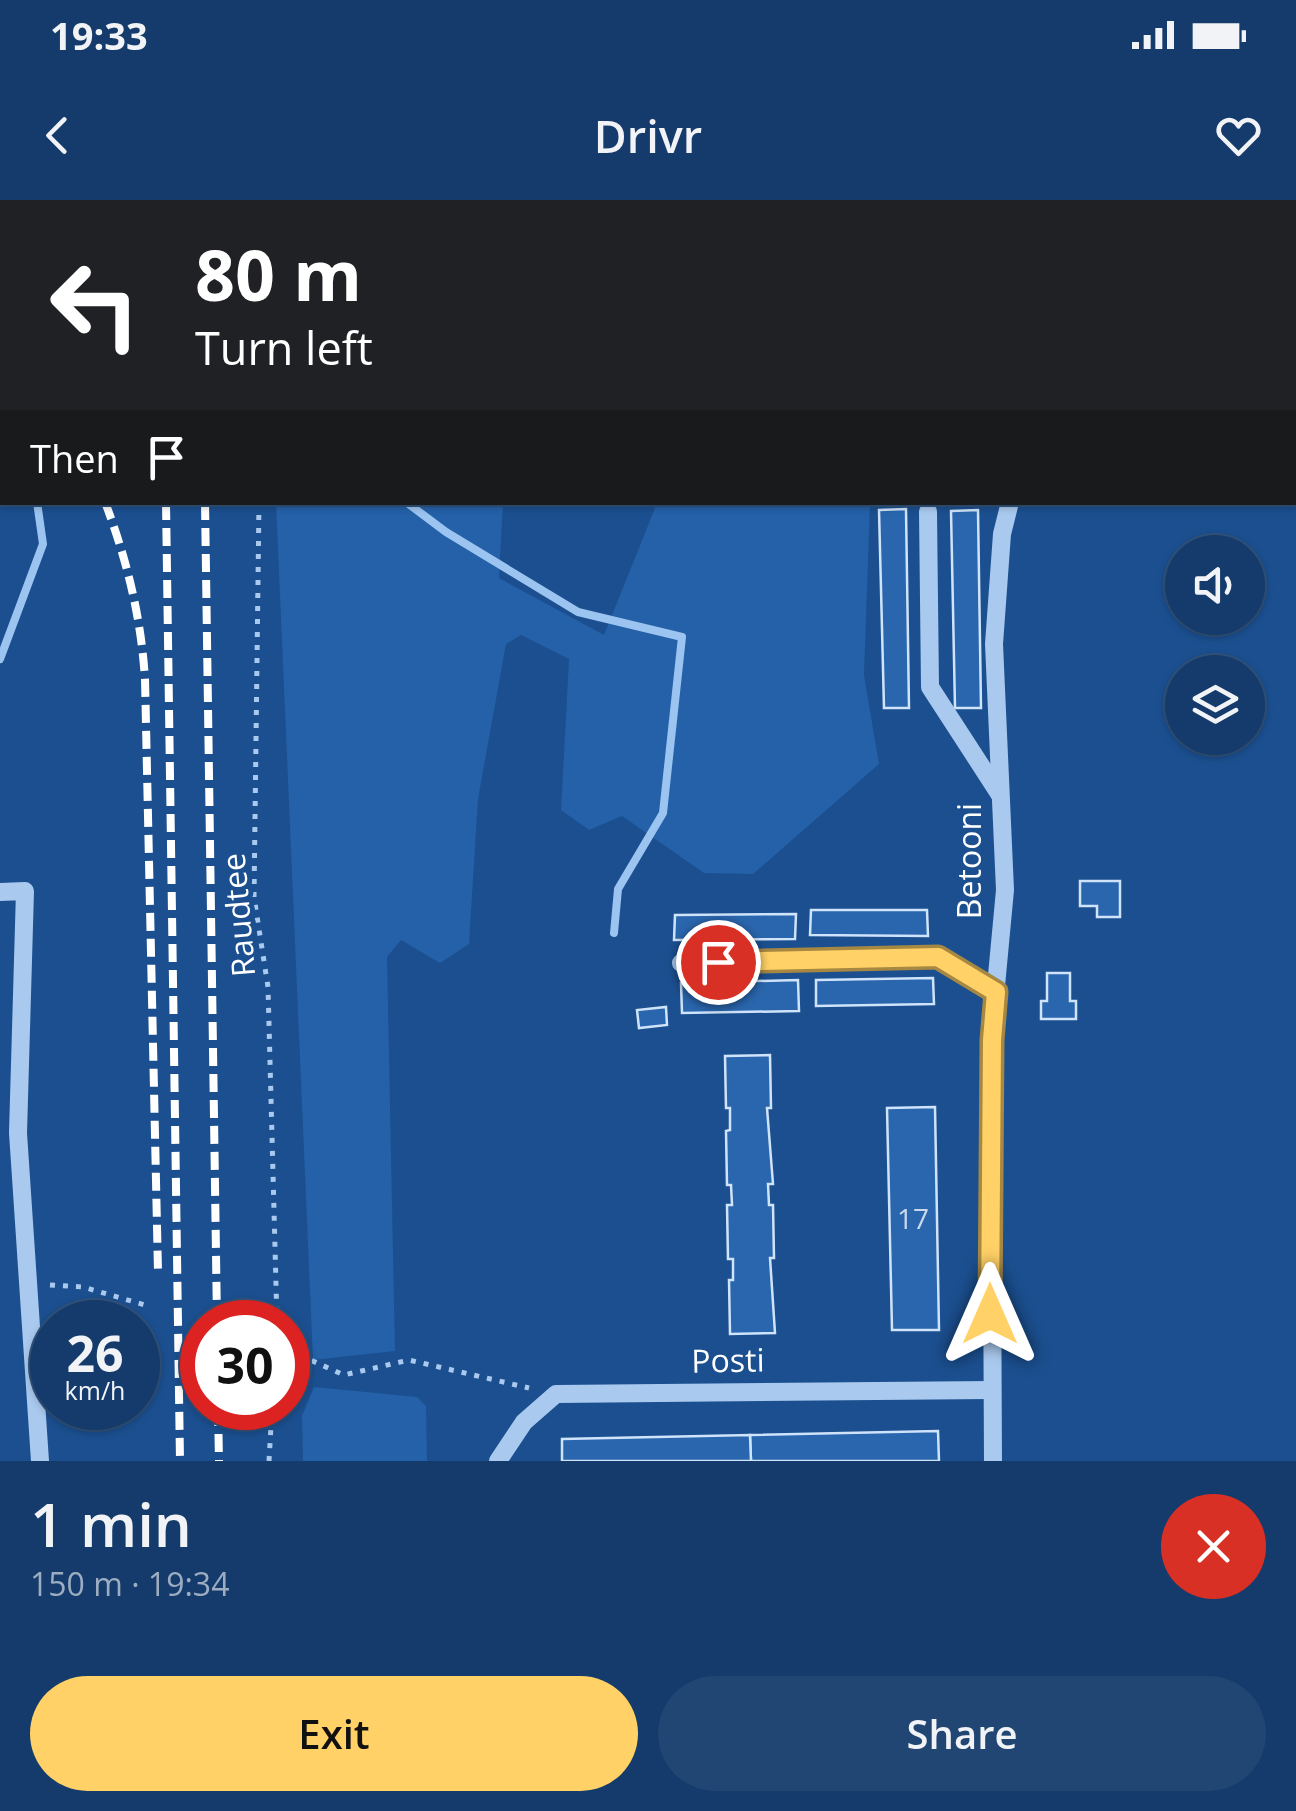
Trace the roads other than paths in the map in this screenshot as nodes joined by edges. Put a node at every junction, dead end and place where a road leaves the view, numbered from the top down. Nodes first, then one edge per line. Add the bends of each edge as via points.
1 (1009, 505) edge
2 (928, 512) dead end
3 (1000, 796) junction
4 (0, 892) edge
5 (681, 962) dead end
6 (996, 992) junction
7 (990, 1390) junction
8 (40, 1461) edge
9 (498, 1461) edge
10 (993, 1461) edge

1 - 3 street, Betooni via 994,644
2 - 3 street via 930,688
3 - 6 street, Betooni via 1005,890
4 - 8 street via 25,890 18,1133
5 - 6 street via 938,957
6 - 7 street, Betooni
7 - 9 street, Posti via 556,1394 524,1422
7 - 10 street, Betooni

